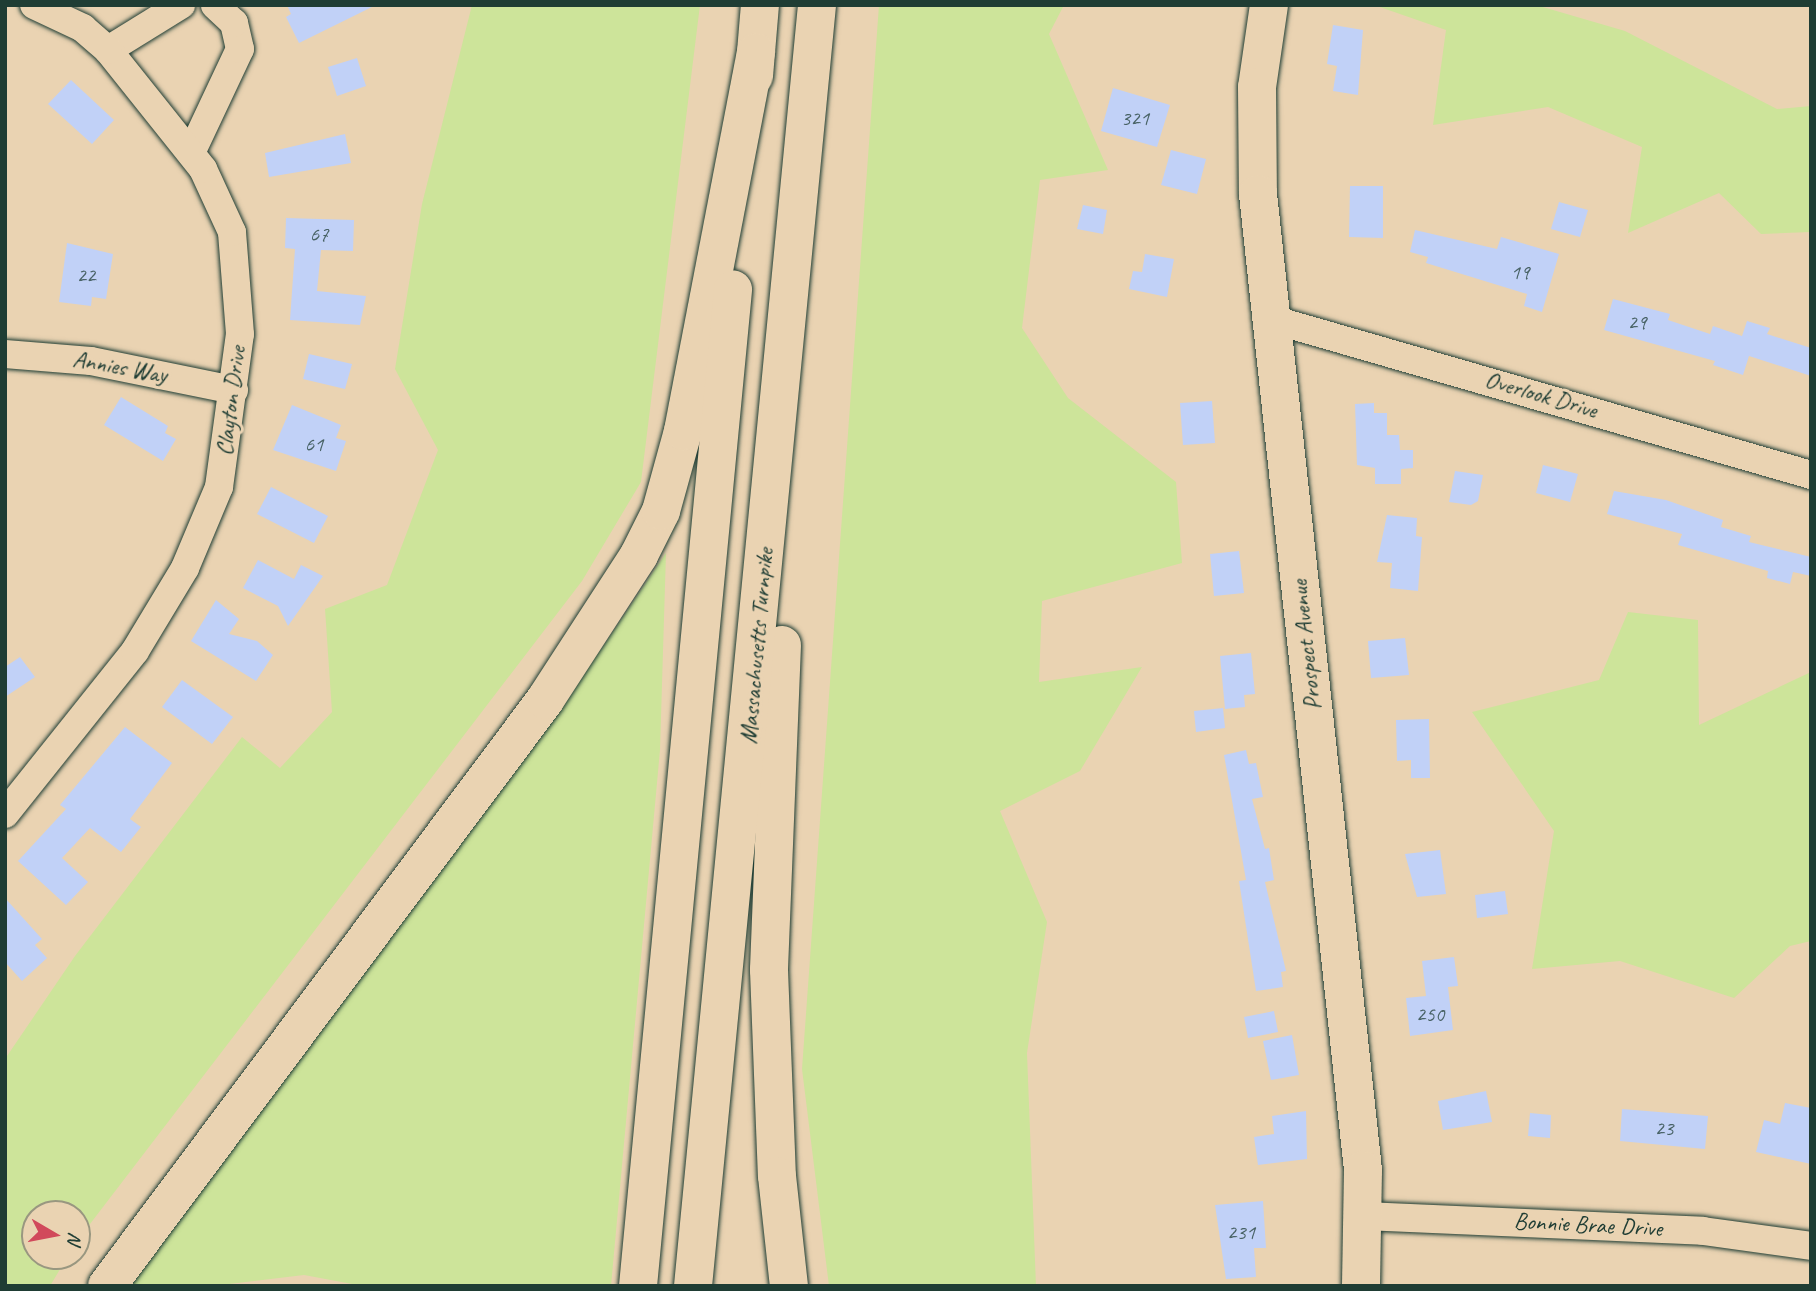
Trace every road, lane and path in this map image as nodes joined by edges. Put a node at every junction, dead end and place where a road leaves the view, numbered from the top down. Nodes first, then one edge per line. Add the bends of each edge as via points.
1 (34, 5) edge
2 (181, 5) edge
3 (215, 5) edge
4 (760, 5) edge
5 (817, 5) edge
6 (833, 5) edge
7 (1269, 5) edge
8 (108, 50) junction
9 (756, 52) junction
10 (191, 153) junction
11 (1271, 319) junction
12 (5, 354) edge
13 (234, 390) junction
14 (1811, 475) edge
15 (5, 814) edge
16 (1364, 1216) junction
17 (1811, 1246) edge
18 (107, 1286) edge
19 (638, 1286) edge
20 (694, 1286) edge
21 (789, 1286) edge
22 (1361, 1286) edge

1 - 8 street, Clayton Drive via 83,28
2 - 8 street
3 - 10 street via 234,23 240,49
4 - 9 main road
5 - 20 main road, Massachusetts Turnpike
6 - 21 main road via 772,825 771,1076
7 - 11 main road, Prospect Avenue via 1256,122
8 - 10 street, Clayton Drive
9 - 18 main road via 684,431 661,511 639,555 545,700
9 - 19 main road
10 - 13 street, Clayton Drive via 225,211 237,254 240,334
11 - 14 street, Overlook Drive
11 - 16 main road, Prospect Avenue via 1344,977
12 - 13 street, Annies Way via 91,361
13 - 15 street, Clayton Drive via 219,487 185,568 135,651
16 - 17 street, Bonnie Brae Drive via 1679,1230
16 - 22 main road, Prospect Avenue

